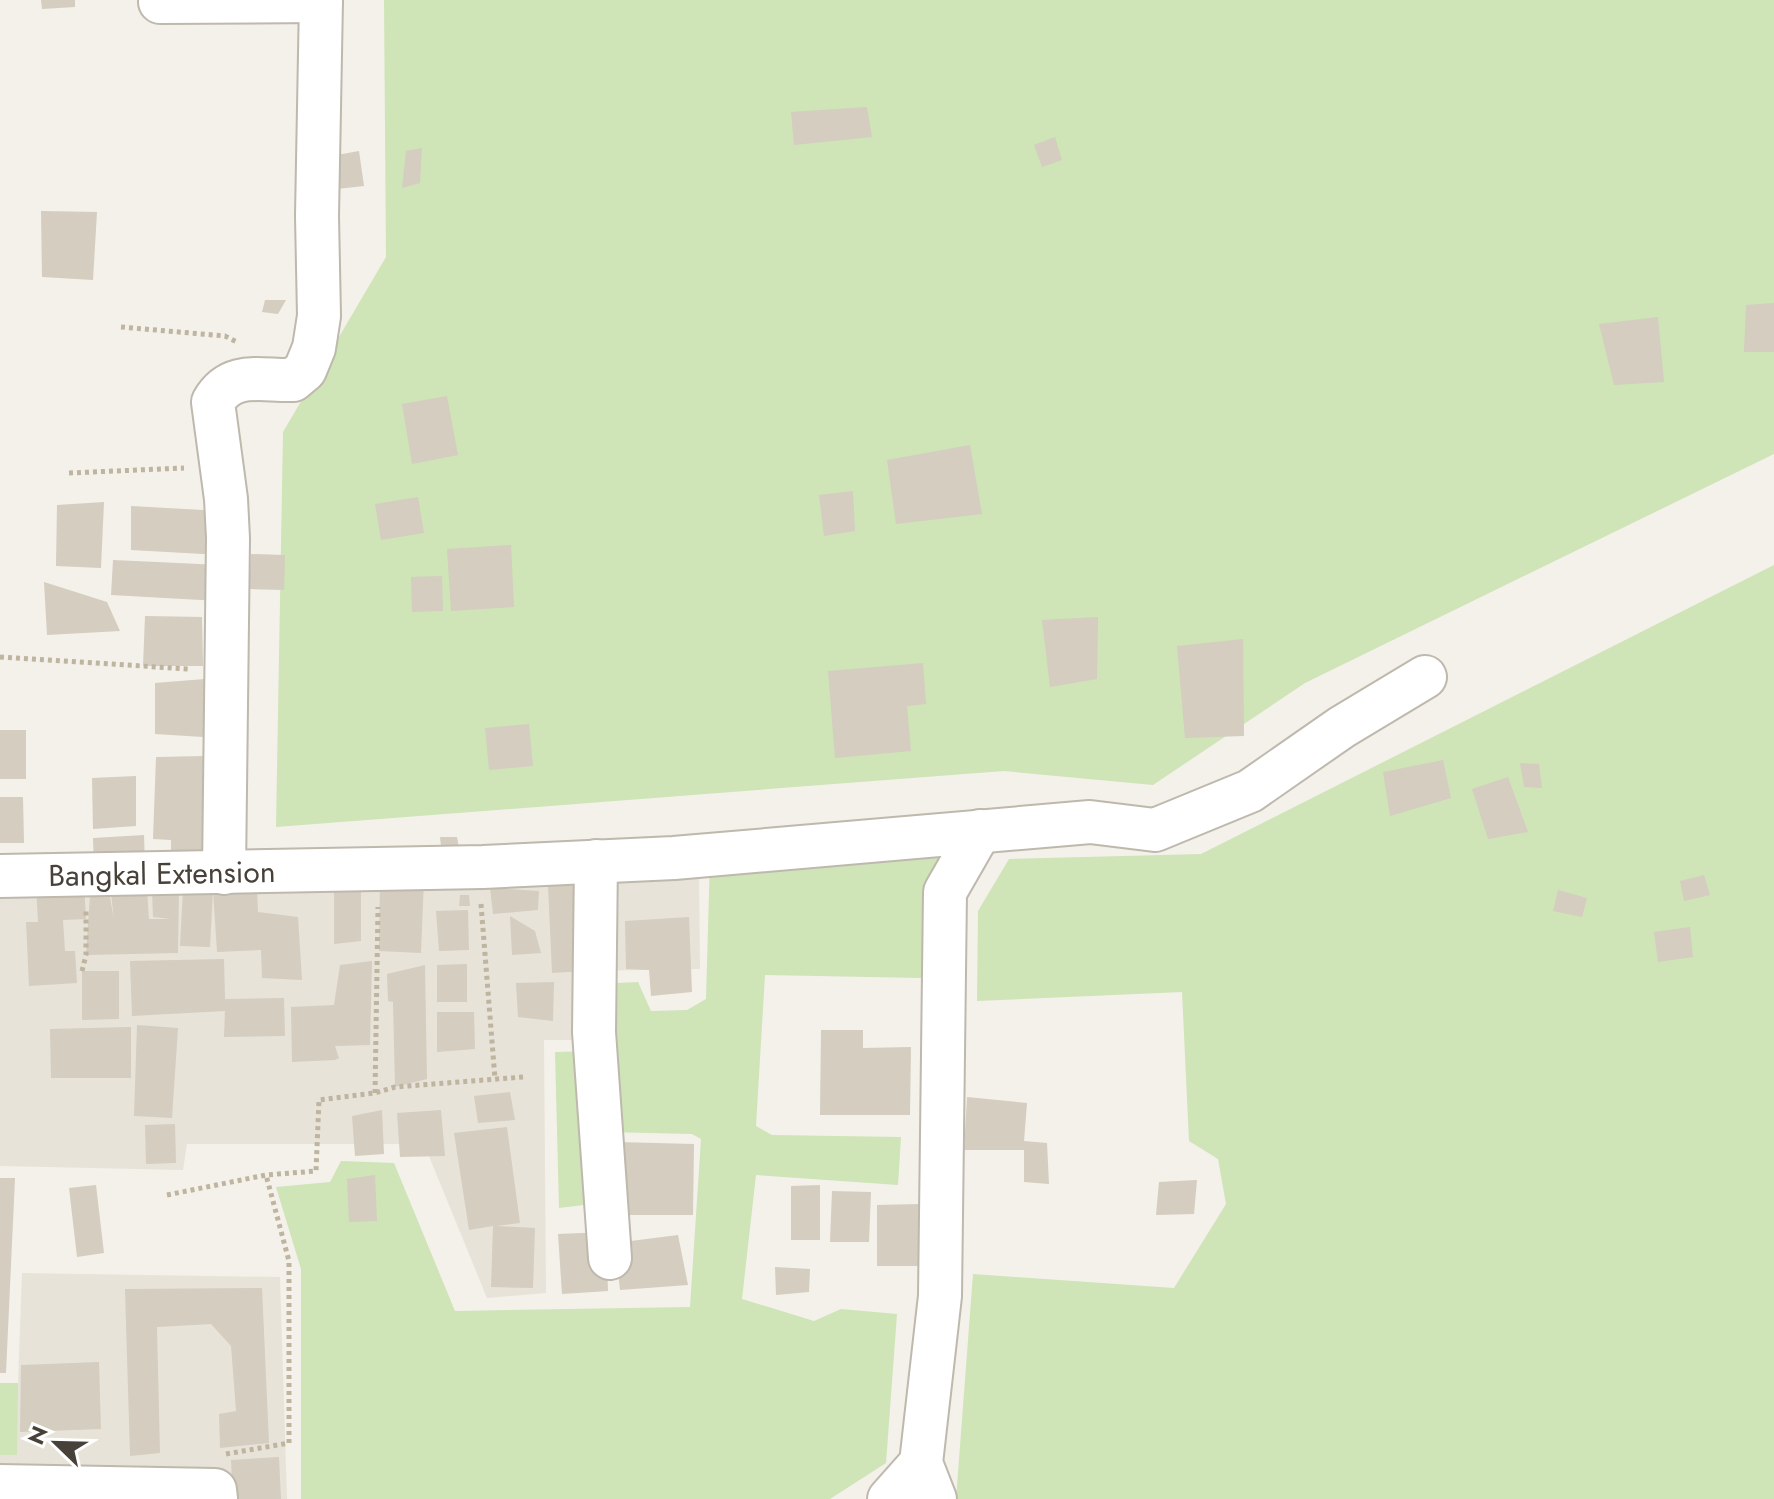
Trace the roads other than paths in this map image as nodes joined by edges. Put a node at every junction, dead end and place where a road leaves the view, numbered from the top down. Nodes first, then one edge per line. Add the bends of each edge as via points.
1 (321, 1) edge
2 (160, 2) dead end
3 (1425, 677) dead end
4 (980, 831) junction
5 (596, 861) junction
6 (224, 873) junction
7 (0, 876) edge
8 (610, 1258) dead end
9 (928, 1481) edge
10 (0, 1486) edge
11 (216, 1494) edge
12 (889, 1499) edge

1 - 2 street
1 - 6 street via 319,316 314,348 305,370 293,380 236,379 213,402 228,538
3 - 4 street, Bangkal Extension via 1250,791 1155,830 1090,822
4 - 5 street, Bangkal Extension
4 - 9 street via 945,892 945,1130
5 - 6 street, Bangkal Extension
5 - 8 street via 594,1032
6 - 7 street, Bangkal Extension
9 - 12 street
10 - 11 street

